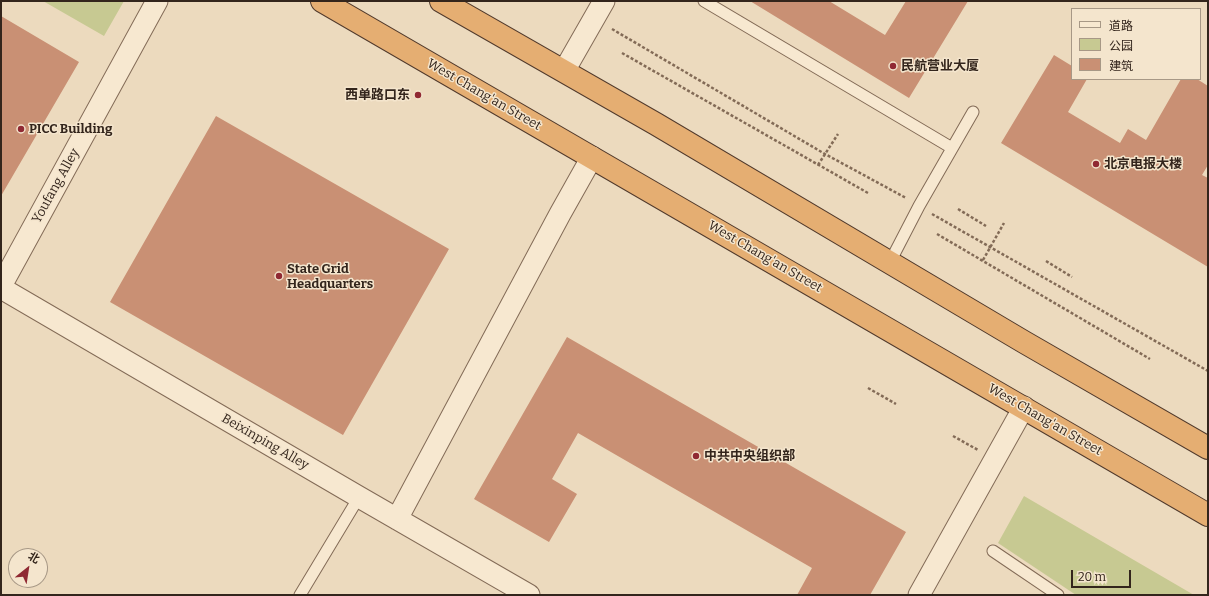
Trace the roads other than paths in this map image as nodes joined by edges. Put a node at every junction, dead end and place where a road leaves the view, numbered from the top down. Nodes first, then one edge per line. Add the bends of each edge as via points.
1 (158, 1) edge
2 (322, 1) edge
3 (442, 1) edge
4 (704, 1) edge
5 (599, 10) edge
6 (564, 71) junction
7 (973, 112) dead end
8 (952, 148) junction
9 (592, 158) junction
10 (890, 262) junction
11 (1, 287) edge
12 (1024, 407) junction
13 (1207, 447) edge
14 (359, 497) junction
15 (1208, 515) edge
16 (397, 519) junction
17 (992, 552) dead end
18 (300, 595) edge
19 (529, 595) edge
20 (919, 595) edge
21 (1058, 595) edge

1 - 11 street, Youfang Alley
2 - 9 highway, West Chang'an Street
3 - 6 highway
4 - 8 lane
5 - 6 street
6 - 10 highway
7 - 8 lane
8 - 10 lane
9 - 12 highway, West Chang'an Street
9 - 16 street
10 - 13 highway
11 - 14 street, Beixinping Alley
12 - 15 highway, West Chang'an Street
12 - 20 street
14 - 16 street, Beixinping Alley
14 - 18 lane
16 - 19 street, Beixinping Alley
17 - 21 lane

